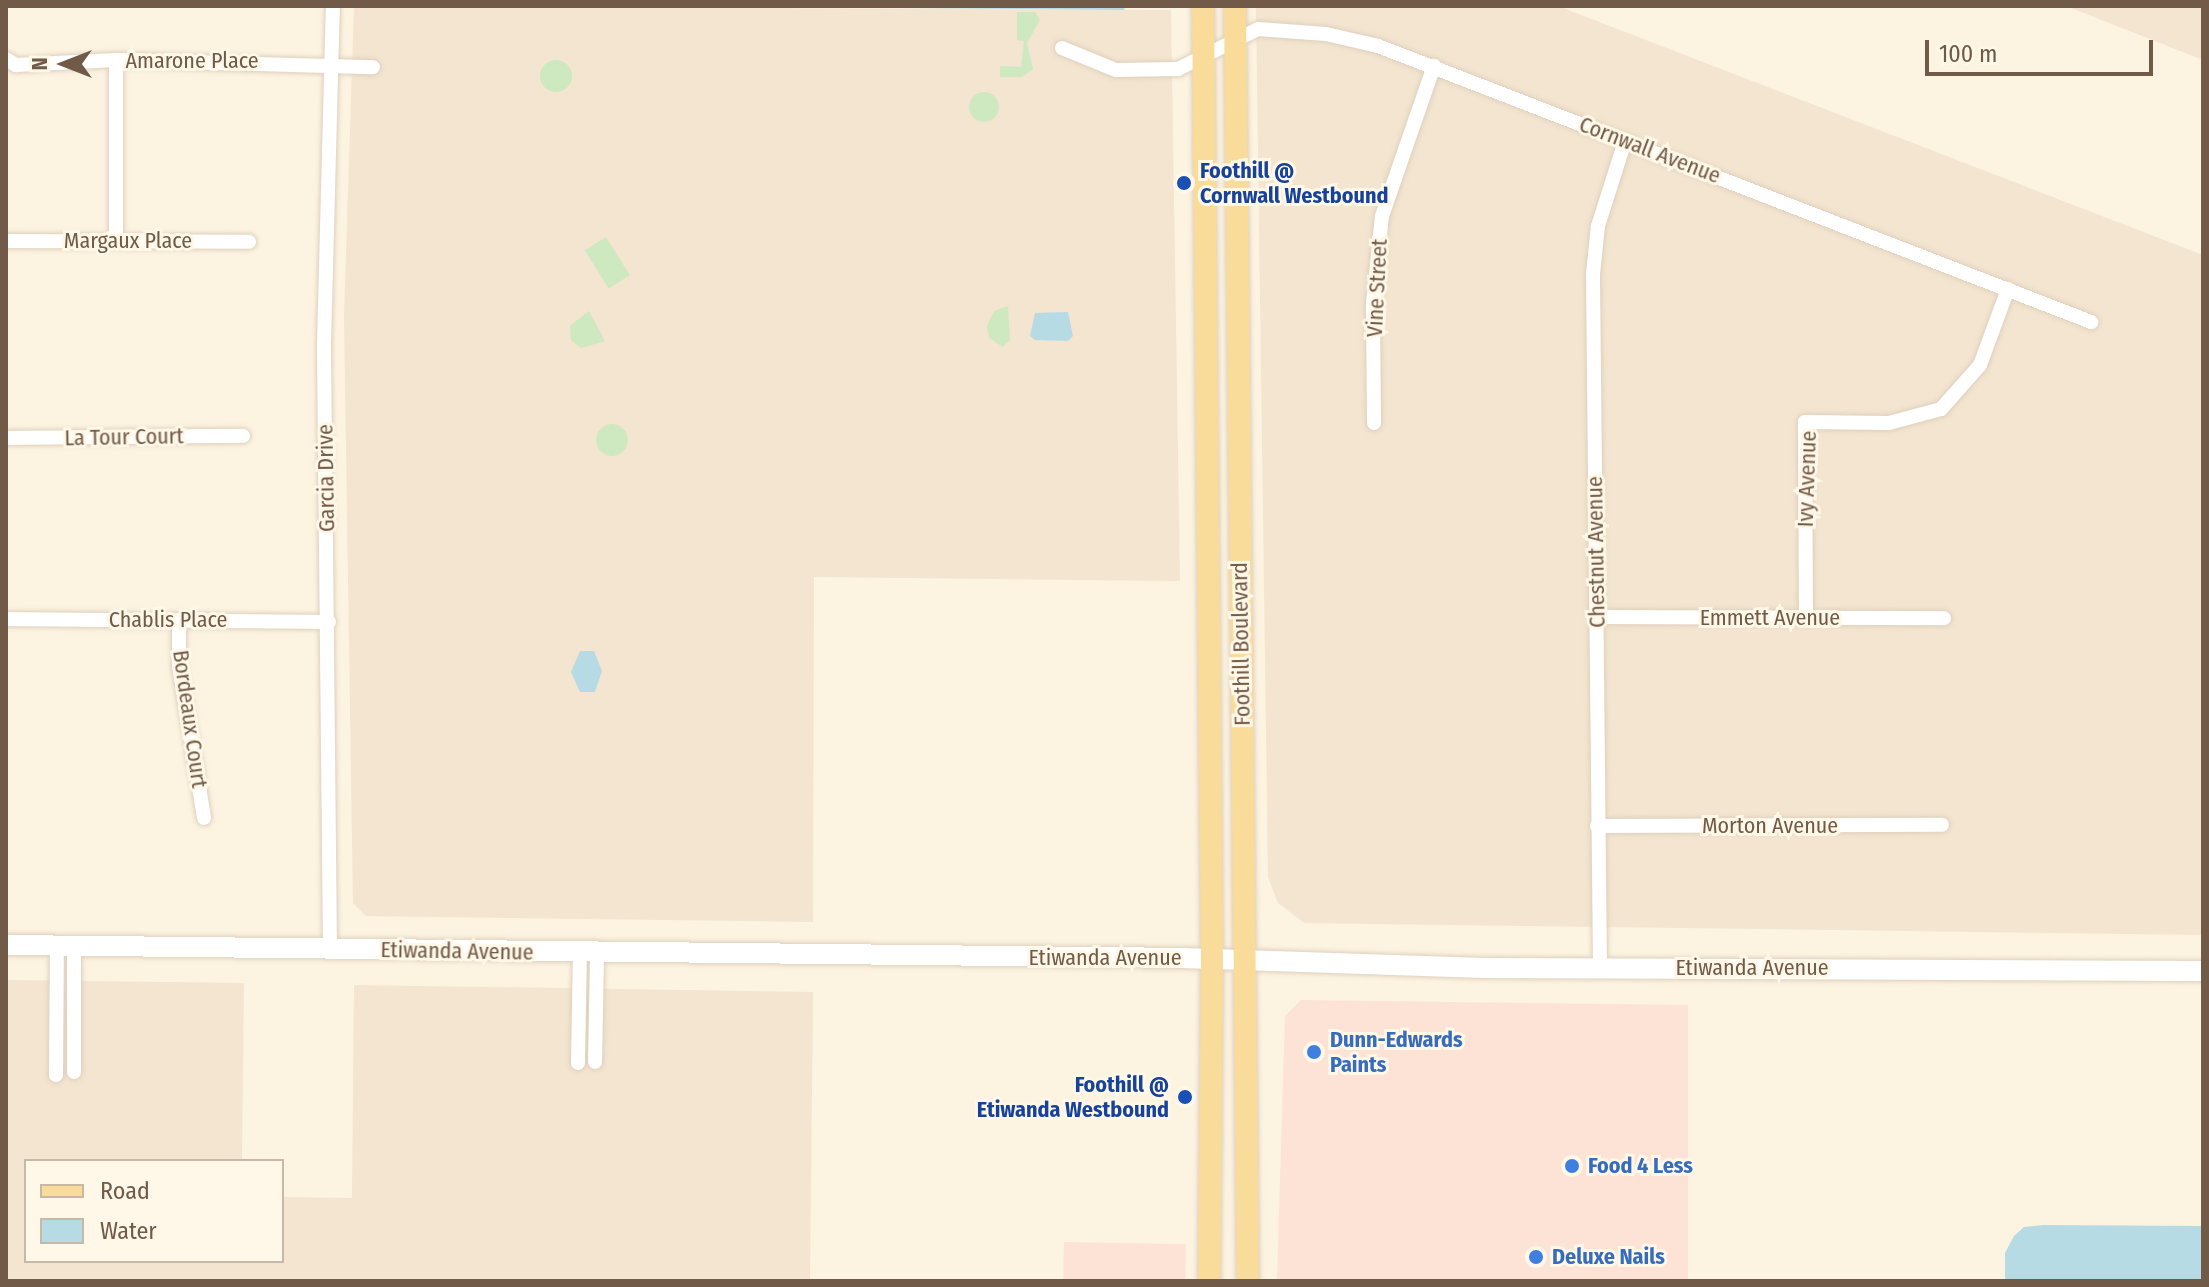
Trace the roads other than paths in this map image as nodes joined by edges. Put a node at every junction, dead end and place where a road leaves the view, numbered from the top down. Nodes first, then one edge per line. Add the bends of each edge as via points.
1 (333, 6) edge
2 (1203, 6) edge
3 (1235, 6) edge
4 (1235, 41) junction
5 (1062, 48) dead end
6 (1205, 58) junction
7 (6, 59) edge
8 (116, 60) junction
9 (331, 62) junction
10 (1434, 66) junction
11 (373, 67) dead end
12 (1625, 141) junction
13 (6, 241) edge
14 (116, 241) junction
15 (249, 242) dead end
16 (2008, 289) junction
17 (2091, 322) dead end
18 (1374, 423) dead end
19 (243, 436) dead end
20 (6, 438) edge
21 (1597, 617) junction
22 (1944, 618) dead end
23 (6, 619) edge
24 (1806, 619) junction
25 (179, 620) junction
26 (329, 622) junction
27 (204, 818) dead end
28 (1942, 825) dead end
29 (1597, 826) junction
30 (6, 945) edge
31 (66, 946) junction
32 (330, 950) junction
33 (588, 953) junction
34 (1212, 959) junction
35 (1248, 960) junction
36 (1600, 968) junction
37 (2203, 971) edge
38 (595, 1062) dead end
39 (578, 1063) dead end
40 (74, 1072) dead end
41 (56, 1075) dead end
42 (1209, 1281) edge
43 (1248, 1281) edge

1 - 9 street, Garcia Drive
2 - 6 main road, Foothill Boulevard
3 - 4 main road, Foothill Boulevard
4 - 6 street, Cornwall Avenue
4 - 10 street, Cornwall Avenue via 1258,29 1326,34
4 - 35 main road, Foothill Boulevard
5 - 6 street, Cornwall Avenue via 1116,70 1178,69
6 - 34 main road, Foothill Boulevard
7 - 8 street, Amarone Place via 16,65
8 - 9 street, Amarone Place
8 - 14 street
9 - 11 street, Amarone Place
9 - 26 street, Garcia Drive via 324,344
10 - 12 street, Cornwall Avenue
10 - 18 street, Vine Street via 1382,216 1373,303
12 - 16 street, Cornwall Avenue
12 - 21 street, Chestnut Avenue via 1609,182 1593,258
13 - 14 street, Margaux Place
14 - 15 street, Margaux Place
16 - 17 street, Cornwall Avenue
16 - 24 street, Ivy Avenue via 1980,365 1941,409 1889,423 1805,422
19 - 20 street, La Tour Court
21 - 24 street, Emmett Avenue
21 - 29 street, Chestnut Avenue
22 - 24 street, Emmett Avenue
23 - 25 street, Chablis Place
25 - 26 street, Chablis Place
25 - 27 street, Bordeaux Court via 179,665
26 - 32 street, Garcia Drive
28 - 29 street, Morton Avenue
29 - 36 street, Chestnut Avenue
30 - 31 main road, Etiwanda Avenue
31 - 32 main road, Etiwanda Avenue
31 - 40 street
31 - 41 street
32 - 33 main road, Etiwanda Avenue
33 - 34 main road, Etiwanda Avenue
33 - 38 street
33 - 39 street
34 - 35 main road, Etiwanda Avenue
34 - 42 main road, Foothill Boulevard
35 - 36 main road, Etiwanda Avenue
35 - 43 main road, Foothill Boulevard
36 - 37 main road, Etiwanda Avenue

